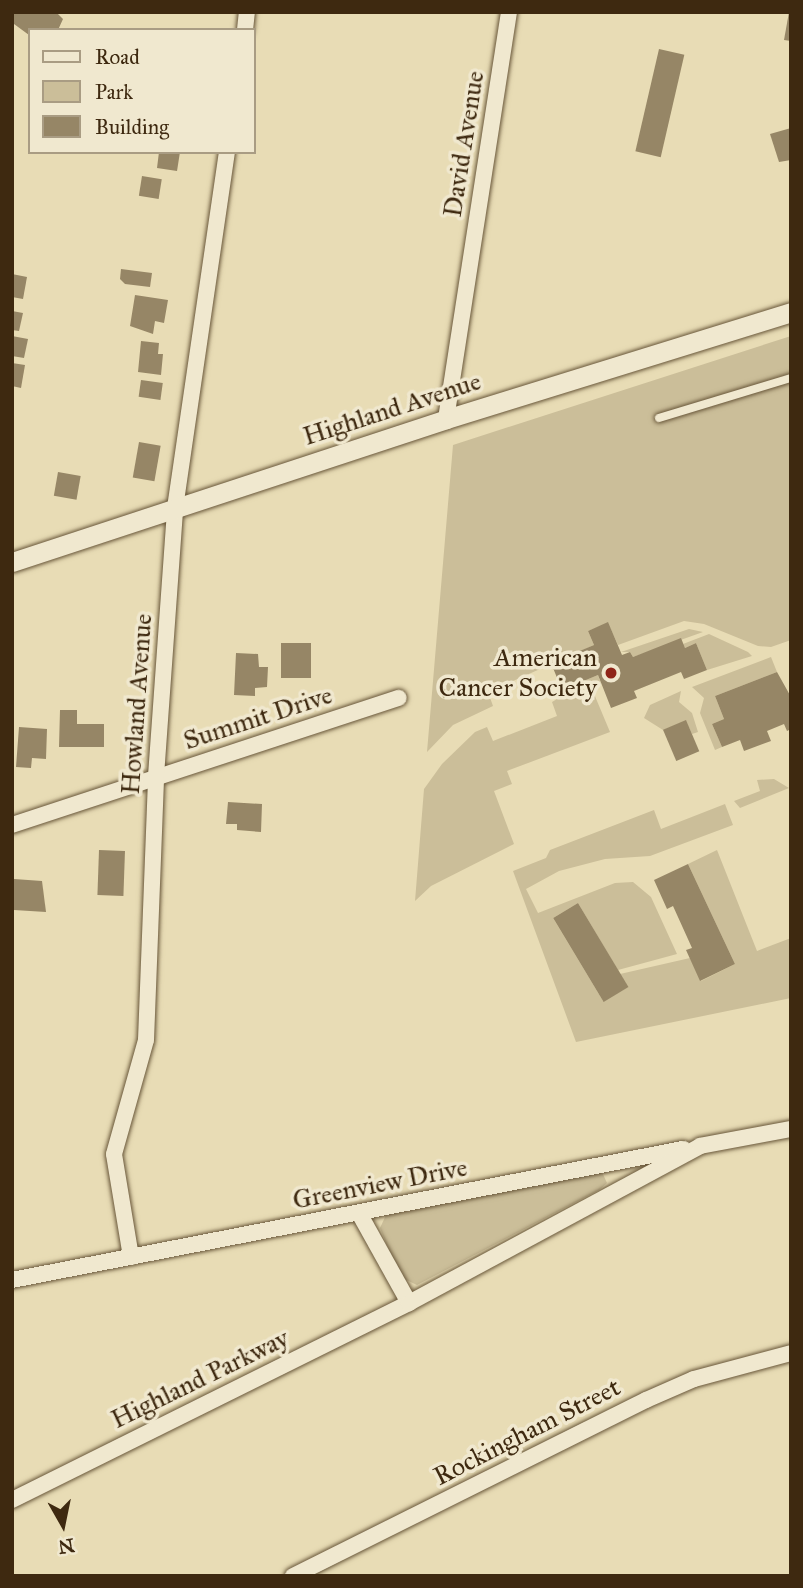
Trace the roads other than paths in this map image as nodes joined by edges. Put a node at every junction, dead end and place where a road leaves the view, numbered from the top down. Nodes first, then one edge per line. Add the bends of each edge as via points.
1 (509, 12) edge
2 (227, 154) edge
3 (791, 312) edge
4 (791, 378) edge
5 (659, 418) dead end
6 (446, 419) junction
7 (175, 508) junction
8 (12, 562) edge
9 (399, 698) dead end
10 (156, 776) junction
11 (12, 825) edge
12 (791, 1129) edge
13 (699, 1146) junction
14 (359, 1213) junction
15 (131, 1257) junction
16 (12, 1280) edge
17 (409, 1303) junction
18 (791, 1353) edge
19 (12, 1500) edge
20 (293, 1576) edge

1 - 6 street, David Avenue
2 - 7 street, Howland Avenue
3 - 6 street, Highland Avenue
4 - 5 lane
6 - 7 street, Highland Avenue
7 - 8 street, Highland Avenue
7 - 10 street, Howland Avenue
9 - 10 street, Summit Drive
10 - 11 street, Summit Drive
10 - 15 street, Howland Avenue via 146,1040 114,1153
12 - 13 street, Highland Parkway
13 - 14 street, Greenview Drive
13 - 17 street, Highland Parkway
14 - 15 street, Greenview Drive
14 - 17 street
15 - 16 street, Greenview Drive
17 - 19 street, Highland Parkway
18 - 20 street, Rockingham Street via 707,1375 646,1400

